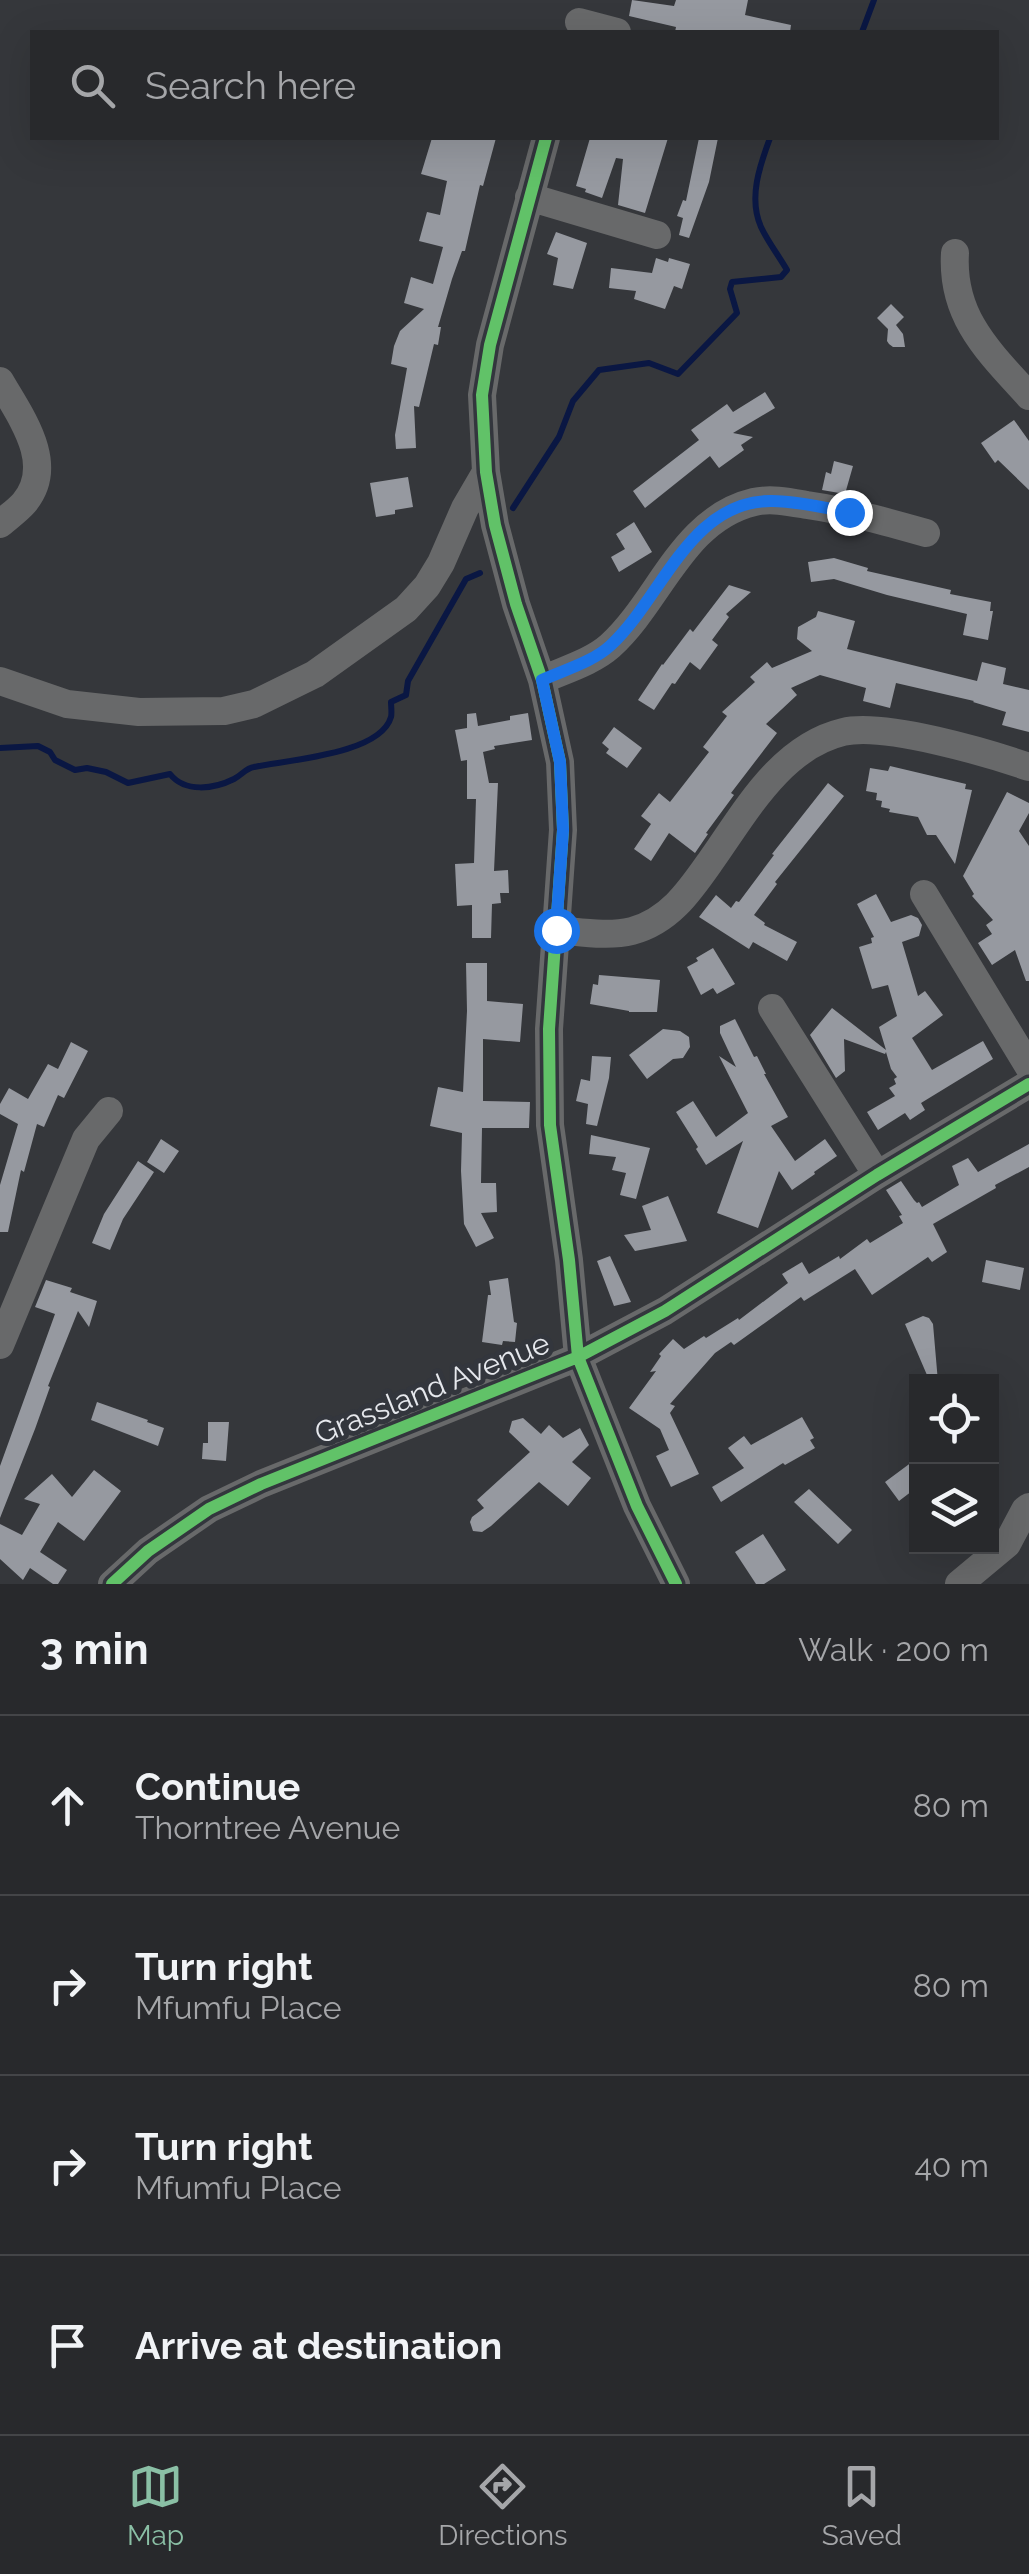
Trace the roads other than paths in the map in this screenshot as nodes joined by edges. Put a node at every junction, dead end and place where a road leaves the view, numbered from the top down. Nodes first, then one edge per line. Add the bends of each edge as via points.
1 (580, 18) edge
2 (613, 30) edge
3 (545, 140) edge
4 (529, 197) junction
5 (657, 235) dead end
6 (955, 253) dead end
7 (0, 380) edge
8 (1029, 396) edge
9 (486, 472) junction
10 (0, 524) edge
11 (926, 533) dead end
12 (542, 680) junction
13 (0, 681) edge
14 (1029, 768) edge
15 (924, 894) dead end
16 (556, 930) junction
17 (772, 1008) dead end
18 (1029, 1066) edge
19 (1029, 1084) edge
20 (109, 1111) dead end
21 (877, 1176) junction
22 (0, 1345) edge
23 (578, 1357) junction
24 (1029, 1507) edge
25 (112, 1584) edge
26 (676, 1584) edge
27 (960, 1584) edge

1 - 2 street
3 - 4 street
4 - 5 street
4 - 9 street via 484,378
6 - 8 street via 956,290 973,331
7 - 10 street via 31,436 36,466 25,502
9 - 12 street via 516,604
9 - 13 street via 441,564 406,610 315,674 254,704 139,712 67,704
11 - 12 street via 792,502 754,502 727,512 703,529 610,646
12 - 16 street via 560,762
14 - 16 street via 943,742 843,732 796,754 760,791 690,891 658,921 630,932
15 - 18 street
16 - 23 street via 550,1125
17 - 21 street
19 - 21 street, Grassland Avenue
20 - 22 street via 86,1139
21 - 23 street, Grassland Avenue via 665,1311
23 - 25 street, Grassland Avenue via 209,1508
23 - 26 street
24 - 27 street via 1007,1544

